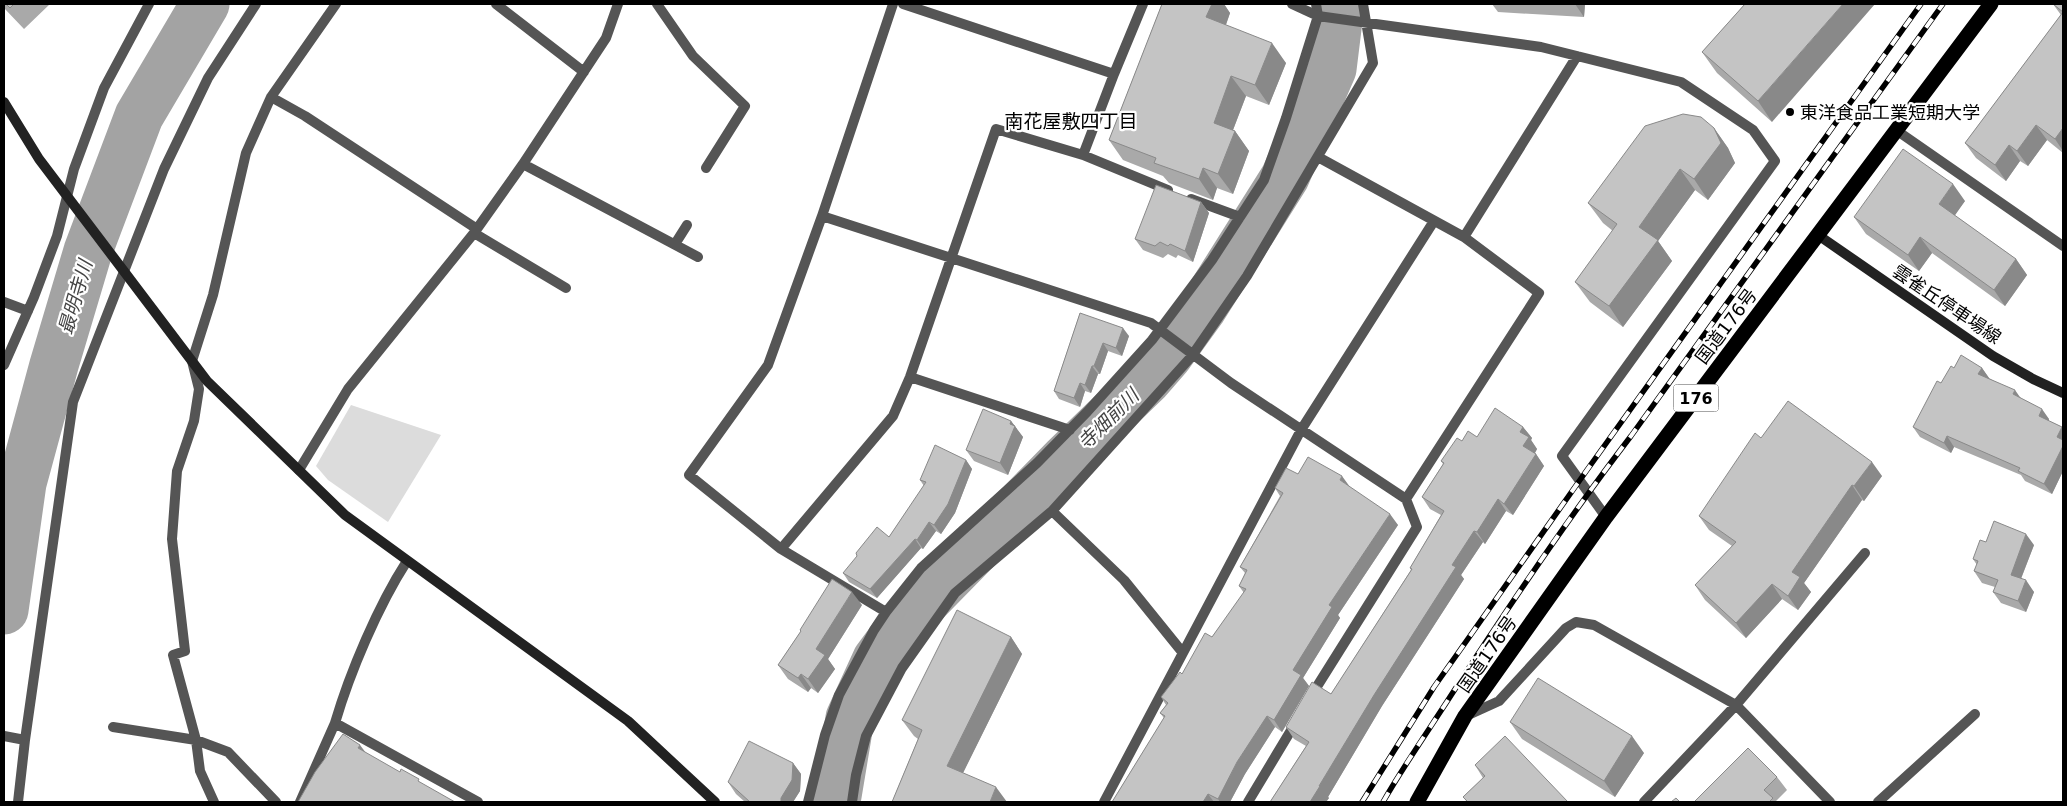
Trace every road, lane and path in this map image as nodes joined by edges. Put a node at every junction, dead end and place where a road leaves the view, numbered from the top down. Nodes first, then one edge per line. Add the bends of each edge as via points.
1 (149, 4) edge
2 (256, 4) edge
3 (336, 4) edge
4 (496, 4) edge
5 (618, 4) edge
6 (657, 4) edge
7 (893, 4) edge
8 (903, 4) edge
9 (1143, 4) edge
10 (1292, 4) edge
11 (1316, 4) edge
12 (1363, 4) edge
13 (1991, 4) edge
14 (1322, 17) junction
15 (1366, 23) junction
16 (1577, 56) junction
17 (584, 72) junction
18 (1114, 74) junction
19 (271, 97) junction
20 (4, 102) edge
21 (1896, 130) junction
22 (1083, 155) junction
23 (1318, 157) junction
24 (523, 164) junction
25 (706, 168) dead end
26 (70, 199) junction
27 (822, 216) junction
28 (1240, 217) junction
29 (1434, 221) junction
30 (687, 226) dead end
31 (475, 231) junction
32 (1818, 235) junction
33 (1464, 237) junction
34 (675, 244) junction
35 (2063, 246) edge
36 (698, 257) dead end
37 (951, 258) junction
38 (124, 271) junction
39 (566, 288) dead end
40 (4, 302) edge
41 (28, 311) junction
42 (1161, 330) junction
43 (1191, 353) junction
44 (192, 361) junction
45 (4, 365) edge
46 (910, 377) junction
47 (2063, 393) edge
48 (1070, 430) junction
49 (1301, 430) junction
50 (299, 470) junction
51 (1406, 499) junction
52 (1052, 511) junction
53 (1606, 517) junction
54 (781, 549) junction
55 (1865, 553) dead end
56 (407, 561) junction
57 (886, 612) junction
58 (1183, 654) junction
59 (1736, 705) junction
60 (1975, 714) dead end
61 (1466, 716) junction
62 (335, 723) junction
63 (113, 727) dead end
64 (4, 736) edge
65 (22, 739) junction
66 (196, 740) junction
67 (1420, 801) edge
68 (18, 802) edge
69 (214, 802) edge
70 (276, 802) edge
71 (300, 802) edge
72 (478, 802) edge
73 (716, 802) edge
74 (808, 802) edge
75 (852, 802) edge
76 (1104, 802) edge
77 (1248, 802) edge
78 (1644, 802) edge
79 (1830, 802) edge
80 (1878, 802) edge

1 - 26 street via 104,88 74,169
2 - 38 street via 208,78 164,169
3 - 19 street
4 - 17 street
5 - 17 street via 606,38
6 - 25 street via 693,56 745,106
7 - 27 street
8 - 18 street
9 - 18 street
10 - 14 street
11 - 14 street
12 - 15 street
13 - 21 highway, 国道176号 / 176
14 - 15 street
14 - 28 street via 1264,180
15 - 16 street via 1541,47
15 - 23 street via 1373,63
16 - 33 street
16 - 53 street via 1681,82 1753,130 1775,161 1562,456
17 - 24 street
18 - 22 street
19 - 31 street via 305,116
19 - 44 street via 246,154 213,295
20 - 26 street via 39,159
21 - 32 highway, 国道176号 / 176
21 - 35 street
22 - 28 street
22 - 37 street via 996,129
23 - 29 street
23 - 43 street via 1247,276
24 - 31 street
24 - 34 street
26 - 38 street
26 - 41 street
27 - 37 street
27 - 54 street via 768,365 689,475
28 - 42 street
29 - 33 street
29 - 49 street
30 - 34 street
31 - 39 street
31 - 50 street via 348,389
32 - 47 street, 雲雀丘停車場線 via 1993,356
32 - 53 highway, 国道176号 / 176
33 - 51 street via 1539,293
34 - 36 street
37 - 42 street via 1151,322
37 - 46 street
38 - 44 street
38 - 65 street via 73,402
40 - 41 street
41 - 45 street
42 - 43 street
42 - 48 street
43 - 49 street
43 - 52 street
44 - 50 street via 207,382
44 - 66 street via 199,389 194,421 177,471 172,539 185,651 174,655
46 - 48 street
46 - 54 street via 893,416
48 - 57 street via 921,568
49 - 51 street
49 - 58 street
50 - 56 street via 345,515
51 - 77 street via 1418,526
52 - 58 street via 1124,580
52 - 75 street via 955,593 902,668 866,736
53 - 61 highway, 国道176号 / 176
54 - 57 street
55 - 59 street
56 - 62 street via 396,577 363,648
56 - 73 street via 628,721
57 - 74 street via 839,695
58 - 76 street
59 - 61 street via 1594,624 1576,622 1566,628 1499,701
59 - 78 street
59 - 79 street
60 - 80 street
61 - 67 highway, 国道176号 / 176
62 - 71 street
62 - 72 street
63 - 66 street
64 - 65 street
65 - 68 street
66 - 69 street via 200,771
66 - 70 street via 228,752

